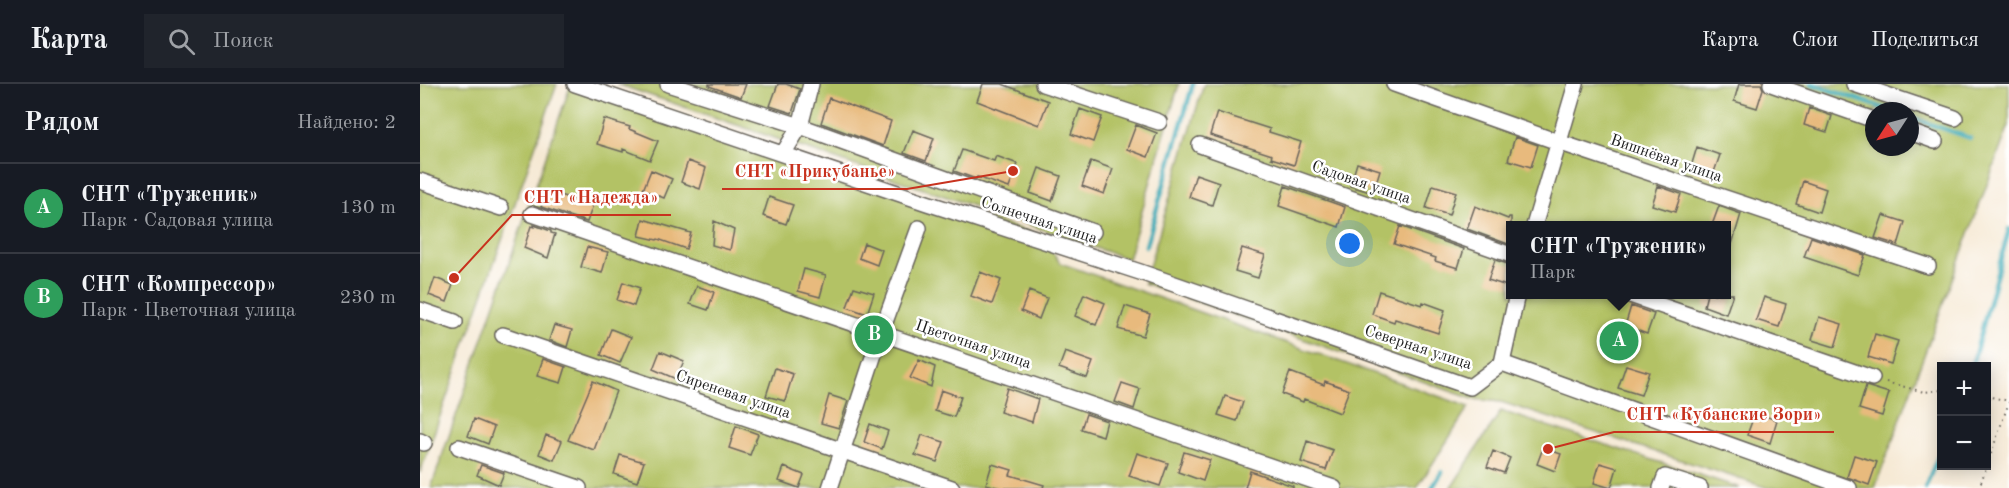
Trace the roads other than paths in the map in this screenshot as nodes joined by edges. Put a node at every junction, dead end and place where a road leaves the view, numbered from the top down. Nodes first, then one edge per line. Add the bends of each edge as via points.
1 (668, 84) edge
2 (811, 84) edge
3 (1043, 84) edge
4 (1394, 84) edge
5 (1576, 84) edge
6 (1771, 84) edge
7 (1854, 84) edge
8 (581, 86) edge
9 (1865, 117) edge
10 (1955, 118) dead end
11 (1159, 122) dead end
12 (800, 126) junction
13 (1919, 135) edge
14 (1935, 141) dead end
15 (1558, 142) junction
16 (1200, 145) dead end
17 (783, 154) junction
18 (420, 181) edge
19 (501, 208) dead end
20 (532, 214) dead end
21 (1535, 221) edge
22 (919, 228) dead end
23 (1094, 232) dead end
24 (1506, 253) edge
25 (1928, 266) dead end
26 (1140, 272) joint
27 (1516, 299) edge
28 (1642, 299) edge
29 (420, 310) edge
30 (455, 322) dead end
31 (881, 333) junction
32 (503, 335) dead end
33 (1502, 363) junction
34 (1872, 378) road end
35 (459, 447) dead end
36 (842, 451) junction
37 (1663, 483) edge
38 (579, 488) edge
39 (830, 488) edge
40 (952, 488) edge
41 (1334, 488) edge
42 (1700, 488) edge
43 (1849, 488) edge

1 - 12 street
2 - 12 street
3 - 11 street
4 - 15 street, Вишнёвая улица
5 - 15 street
6 - 9 street
7 - 10 street
8 - 17 street, Солнечная улица
12 - 17 street
12 - 23 street
13 - 14 street
15 - 21 street
15 - 25 street, Вишнёвая улица
16 - 24 street, Садовая улица
17 - 26 street, Солнечная улица
18 - 19 street
20 - 31 street, Цветочная улица
22 - 31 street
26 - 33 street, Северная улица via 1470,387
27 - 33 street
28 - 34 street
29 - 30 street
31 - 36 street
31 - 41 street, Цветочная улица
32 - 36 street, Сиреневая улица
33 - 43 street
35 - 38 street
36 - 39 street
36 - 40 street, Сиреневая улица
37 - 42 street

